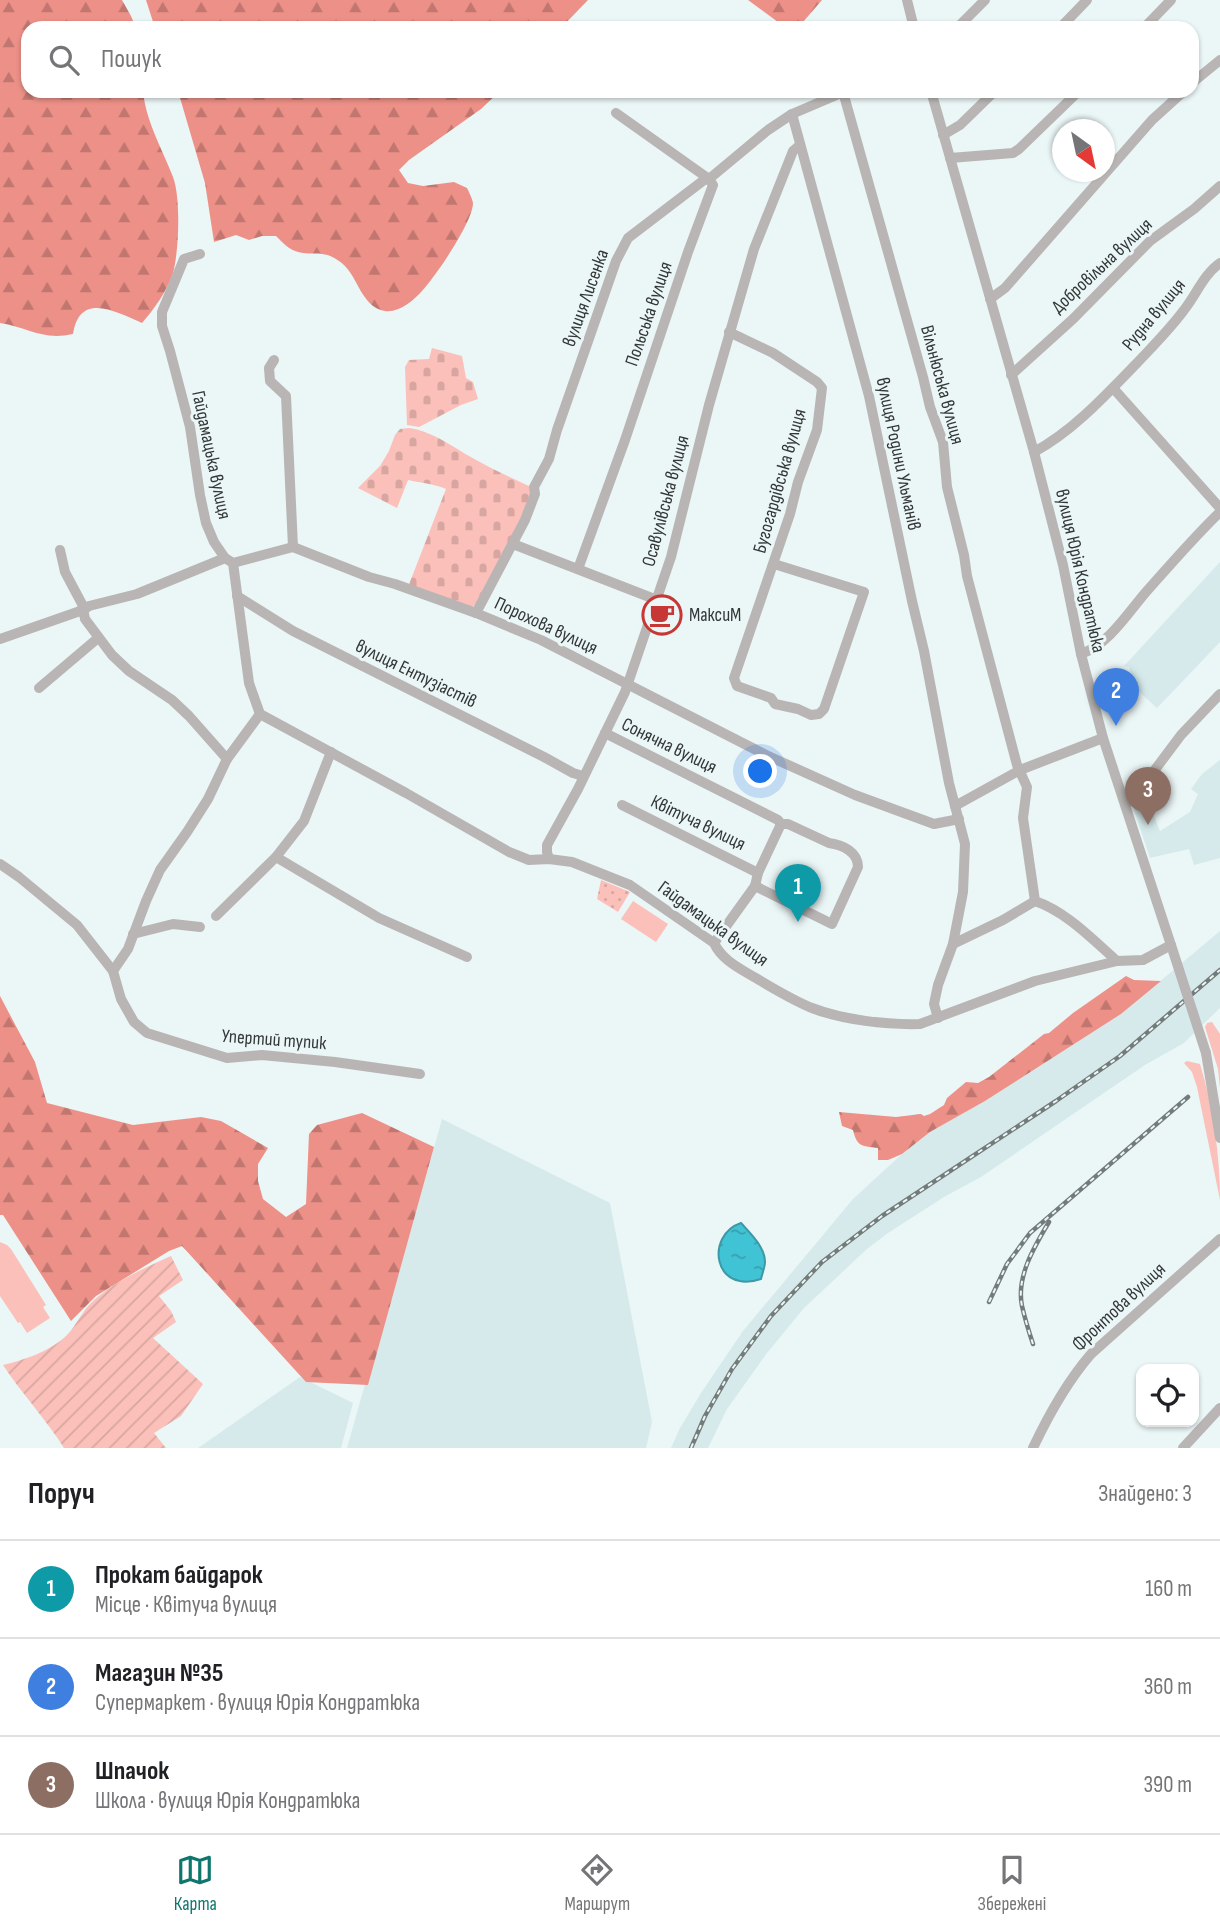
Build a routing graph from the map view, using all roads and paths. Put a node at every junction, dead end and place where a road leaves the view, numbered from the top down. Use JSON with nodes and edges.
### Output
{"nodes":[{"id":1,"x":907,"y":0,"type":"edge"},
{"id":2,"x":985,"y":0,"type":"edge"},
{"id":3,"x":1087,"y":0,"type":"edge"},
{"id":4,"x":1171,"y":0,"type":"edge"},
{"id":5,"x":912,"y":21,"type":"edge"},
{"id":6,"x":964,"y":21,"type":"edge"},
{"id":7,"x":1067,"y":21,"type":"edge"},
{"id":8,"x":1150,"y":21,"type":"edge"},
{"id":9,"x":1220,"y":60,"type":"edge"},
{"id":10,"x":1199,"y":77,"type":"edge"},
{"id":11,"x":831,"y":98,"type":"edge"},
{"id":12,"x":847,"y":98,"type":"edge"},
{"id":13,"x":933,"y":98,"type":"edge"},
{"id":14,"x":988,"y":98,"type":"edge"},
{"id":15,"x":1072,"y":98,"type":"edge"},
{"id":16,"x":1176,"y":98,"type":"edge"},
{"id":17,"x":616,"y":113,"type":"dead end"},
{"id":18,"x":792,"y":114,"type":"junction"},
{"id":19,"x":943,"y":135,"type":"junction"},
{"id":20,"x":800,"y":145,"type":"junction"},
{"id":21,"x":950,"y":158,"type":"junction"},
{"id":22,"x":709,"y":179,"type":"junction"},
{"id":23,"x":1220,"y":186,"type":"edge"},
{"id":24,"x":200,"y":254,"type":"dead end"},
{"id":25,"x":1220,"y":263,"type":"edge"},
{"id":26,"x":990,"y":299,"type":"junction"},
{"id":27,"x":729,"y":332,"type":"junction"},
{"id":28,"x":274,"y":360,"type":"dead end"},
{"id":29,"x":1011,"y":375,"type":"junction"},
{"id":30,"x":1113,"y":388,"type":"junction"},
{"id":31,"x":1034,"y":452,"type":"junction"},
{"id":32,"x":1220,"y":510,"type":"edge"},
{"id":33,"x":513,"y":544,"type":"junction"},
{"id":34,"x":293,"y":547,"type":"junction"},
{"id":35,"x":60,"y":550,"type":"dead end"},
{"id":36,"x":229,"y":560,"type":"junction"},
{"id":37,"x":774,"y":564,"type":"junction"},
{"id":38,"x":578,"y":569,"type":"junction"},
{"id":39,"x":237,"y":596,"type":"junction"},
{"id":40,"x":657,"y":600,"type":"junction"},
{"id":41,"x":83,"y":610,"type":"junction"},
{"id":42,"x":477,"y":613,"type":"junction"},
{"id":43,"x":98,"y":638,"type":"junction"},
{"id":44,"x":0,"y":639,"type":"edge"},
{"id":45,"x":1081,"y":654,"type":"junction"},
{"id":46,"x":627,"y":685,"type":"junction"},
{"id":47,"x":39,"y":688,"type":"dead end"},
{"id":48,"x":1220,"y":694,"type":"edge"},
{"id":49,"x":260,"y":714,"type":"junction"},
{"id":50,"x":605,"y":733,"type":"junction"},
{"id":51,"x":1103,"y":738,"type":"junction"},
{"id":52,"x":331,"y":752,"type":"junction"},
{"id":53,"x":227,"y":759,"type":"junction"},
{"id":54,"x":1020,"y":771,"type":"junction"},
{"id":55,"x":583,"y":776,"type":"junction"},
{"id":56,"x":622,"y":804,"type":"dead end"},
{"id":57,"x":1125,"y":804,"type":"junction"},
{"id":58,"x":955,"y":806,"type":"junction"},
{"id":59,"x":959,"y":819,"type":"junction"},
{"id":60,"x":781,"y":824,"type":"junction"},
{"id":61,"x":276,"y":857,"type":"junction"},
{"id":62,"x":550,"y":859,"type":"junction"},
{"id":63,"x":0,"y":864,"type":"edge"},
{"id":64,"x":758,"y":873,"type":"junction"},
{"id":65,"x":755,"y":886,"type":"junction"},
{"id":66,"x":1035,"y":901,"type":"junction"},
{"id":67,"x":216,"y":916,"type":"dead end"},
{"id":68,"x":200,"y":927,"type":"dead end"},
{"id":69,"x":133,"y":934,"type":"junction"},
{"id":70,"x":714,"y":943,"type":"junction"},
{"id":71,"x":953,"y":944,"type":"junction"},
{"id":72,"x":1171,"y":945,"type":"junction"},
{"id":73,"x":467,"y":957,"type":"dead end"},
{"id":74,"x":1117,"y":961,"type":"junction"},
{"id":75,"x":113,"y":971,"type":"junction"},
{"id":76,"x":938,"y":1018,"type":"junction"},
{"id":77,"x":420,"y":1074,"type":"dead end"},
{"id":78,"x":1220,"y":1138,"type":"edge"},
{"id":79,"x":1220,"y":1239,"type":"edge"},
{"id":80,"x":1220,"y":1409,"type":"edge"},
{"id":81,"x":1033,"y":1448,"type":"edge"},
{"id":82,"x":1183,"y":1448,"type":"edge"}],
"edges":[{"from":1,"to":5,"type":"street"},
{"from":2,"to":6,"type":"street"},
{"from":3,"to":7,"type":"street"},
{"from":4,"to":8,"type":"street"},
{"from":9,"to":10,"type":"street"},
{"from":11,"to":18,"type":"street","name":"вулиця Лисенка"},
{"from":12,"to":54,"type":"street","name":"Вільнюська вулиця"},
{"from":13,"to":19,"type":"street","name":"вулиця Юрія Кондратюка"},
{"from":14,"to":19,"type":"street"},
{"from":15,"to":21,"type":"street"},
{"from":16,"to":26,"type":"street"},
{"from":17,"to":22,"type":"street"},
{"from":18,"to":20,"type":"street","name":"вулиця Родини Ульманів"},
{"from":18,"to":22,"type":"street","name":"вулиця Лисенка"},
{"from":19,"to":21,"type":"street","name":"вулиця Юрія Кондратюка"},
{"from":20,"to":27,"type":"street","name":"Осавулівська вулиця"},
{"from":20,"to":58,"type":"street","name":"вулиця Родини Ульманів"},
{"from":21,"to":26,"type":"street","name":"вулиця Юрія Кондратюка"},
{"from":22,"to":33,"type":"street","name":"вулиця Лисенка"},
{"from":22,"to":38,"type":"street","name":"Польська вулиця"},
{"from":23,"to":29,"type":"street","name":"Добровільна вулиця"},
{"from":24,"to":36,"type":"street","name":"Гайдамацька вулиця"},
{"from":25,"to":30,"type":"street","name":"Рудна вулиця"},
{"from":26,"to":29,"type":"street","name":"вулиця Юрія Кондратюка"},
{"from":27,"to":37,"type":"street","name":"Бугогардівська вулиця"},
{"from":27,"to":40,"type":"street","name":"Осавулівська вулиця"},
{"from":28,"to":34,"type":"street"},
{"from":29,"to":31,"type":"street","name":"вулиця Юрія Кондратюка"},
{"from":30,"to":31,"type":"street","name":"Рудна вулиця"},
{"from":30,"to":32,"type":"street"},
{"from":31,"to":45,"type":"street","name":"вулиця Юрія Кондратюка"},
{"from":32,"to":45,"type":"street"},
{"from":33,"to":38,"type":"street"},
{"from":33,"to":42,"type":"street","name":"вулиця Лисенка"},
{"from":34,"to":36,"type":"street"},
{"from":34,"to":42,"type":"street","name":"Порохова вулиця"},
{"from":35,"to":41,"type":"street"},
{"from":36,"to":39,"type":"street","name":"Гайдамацька вулиця"},
{"from":36,"to":41,"type":"street"},
{"from":37,"to":37,"type":"street","name":"Бугогардівська вулиця"},
{"from":38,"to":40,"type":"street"},
{"from":39,"to":49,"type":"street","name":"Гайдамацька вулиця"},
{"from":39,"to":55,"type":"street","name":"вулиця Ентузіастів"},
{"from":40,"to":46,"type":"street","name":"Осавулівська вулиця"},
{"from":41,"to":43,"type":"street"},
{"from":41,"to":44,"type":"street"},
{"from":42,"to":46,"type":"street","name":"Порохова вулиця"},
{"from":43,"to":47,"type":"street"},
{"from":43,"to":53,"type":"street"},
{"from":45,"to":51,"type":"street","name":"вулиця Юрія Кондратюка"},
{"from":46,"to":50,"type":"street","name":"Осавулівська вулиця"},
{"from":46,"to":59,"type":"street","name":"Порохова вулиця"},
{"from":48,"to":57,"type":"street"},
{"from":49,"to":52,"type":"street","name":"Гайдамацька вулиця"},
{"from":49,"to":53,"type":"street"},
{"from":50,"to":55,"type":"street","name":"Осавулівська вулиця"},
{"from":50,"to":60,"type":"street","name":"Сонячна вулиця"},
{"from":51,"to":54,"type":"street"},
{"from":51,"to":57,"type":"street","name":"вулиця Юрія Кондратюка"},
{"from":52,"to":61,"type":"street"},
{"from":52,"to":62,"type":"street","name":"Гайдамацька вулиця"},
{"from":53,"to":69,"type":"street"},
{"from":54,"to":58,"type":"street"},
{"from":54,"to":66,"type":"street","name":"Вільнюська вулиця"},
{"from":55,"to":62,"type":"street","name":"Осавулівська вулиця"},
{"from":56,"to":64,"type":"street","name":"Квітуча вулиця"},
{"from":57,"to":72,"type":"street","name":"вулиця Юрія Кондратюка"},
{"from":58,"to":59,"type":"street","name":"вулиця Родини Ульманів"},
{"from":59,"to":71,"type":"street","name":"вулиця Родини Ульманів"},
{"from":60,"to":64,"type":"street"},
{"from":60,"to":65,"type":"street","name":"Сонячна вулиця"},
{"from":61,"to":67,"type":"street"},
{"from":61,"to":73,"type":"street"},
{"from":62,"to":70,"type":"street","name":"Гайдамацька вулиця"},
{"from":63,"to":75,"type":"street","name":"Упертий тупик"},
{"from":64,"to":65,"type":"street"},
{"from":65,"to":70,"type":"street"},
{"from":66,"to":71,"type":"street"},
{"from":66,"to":74,"type":"street"},
{"from":68,"to":69,"type":"street"},
{"from":69,"to":75,"type":"street"},
{"from":70,"to":76,"type":"street","name":"Гайдамацька вулиця"},
{"from":71,"to":76,"type":"street","name":"вулиця Родини Ульманів"},
{"from":72,"to":74,"type":"street","name":"Гайдамацька вулиця"},
{"from":72,"to":78,"type":"street","name":"вулиця Юрія Кондратюка","bridge":true},
{"from":74,"to":76,"type":"street","name":"Гайдамацька вулиця"},
{"from":75,"to":77,"type":"street","name":"Упертий тупик"},
{"from":79,"to":81,"type":"street","name":"Фронтова вулиця"},
{"from":80,"to":82,"type":"street"}]}
